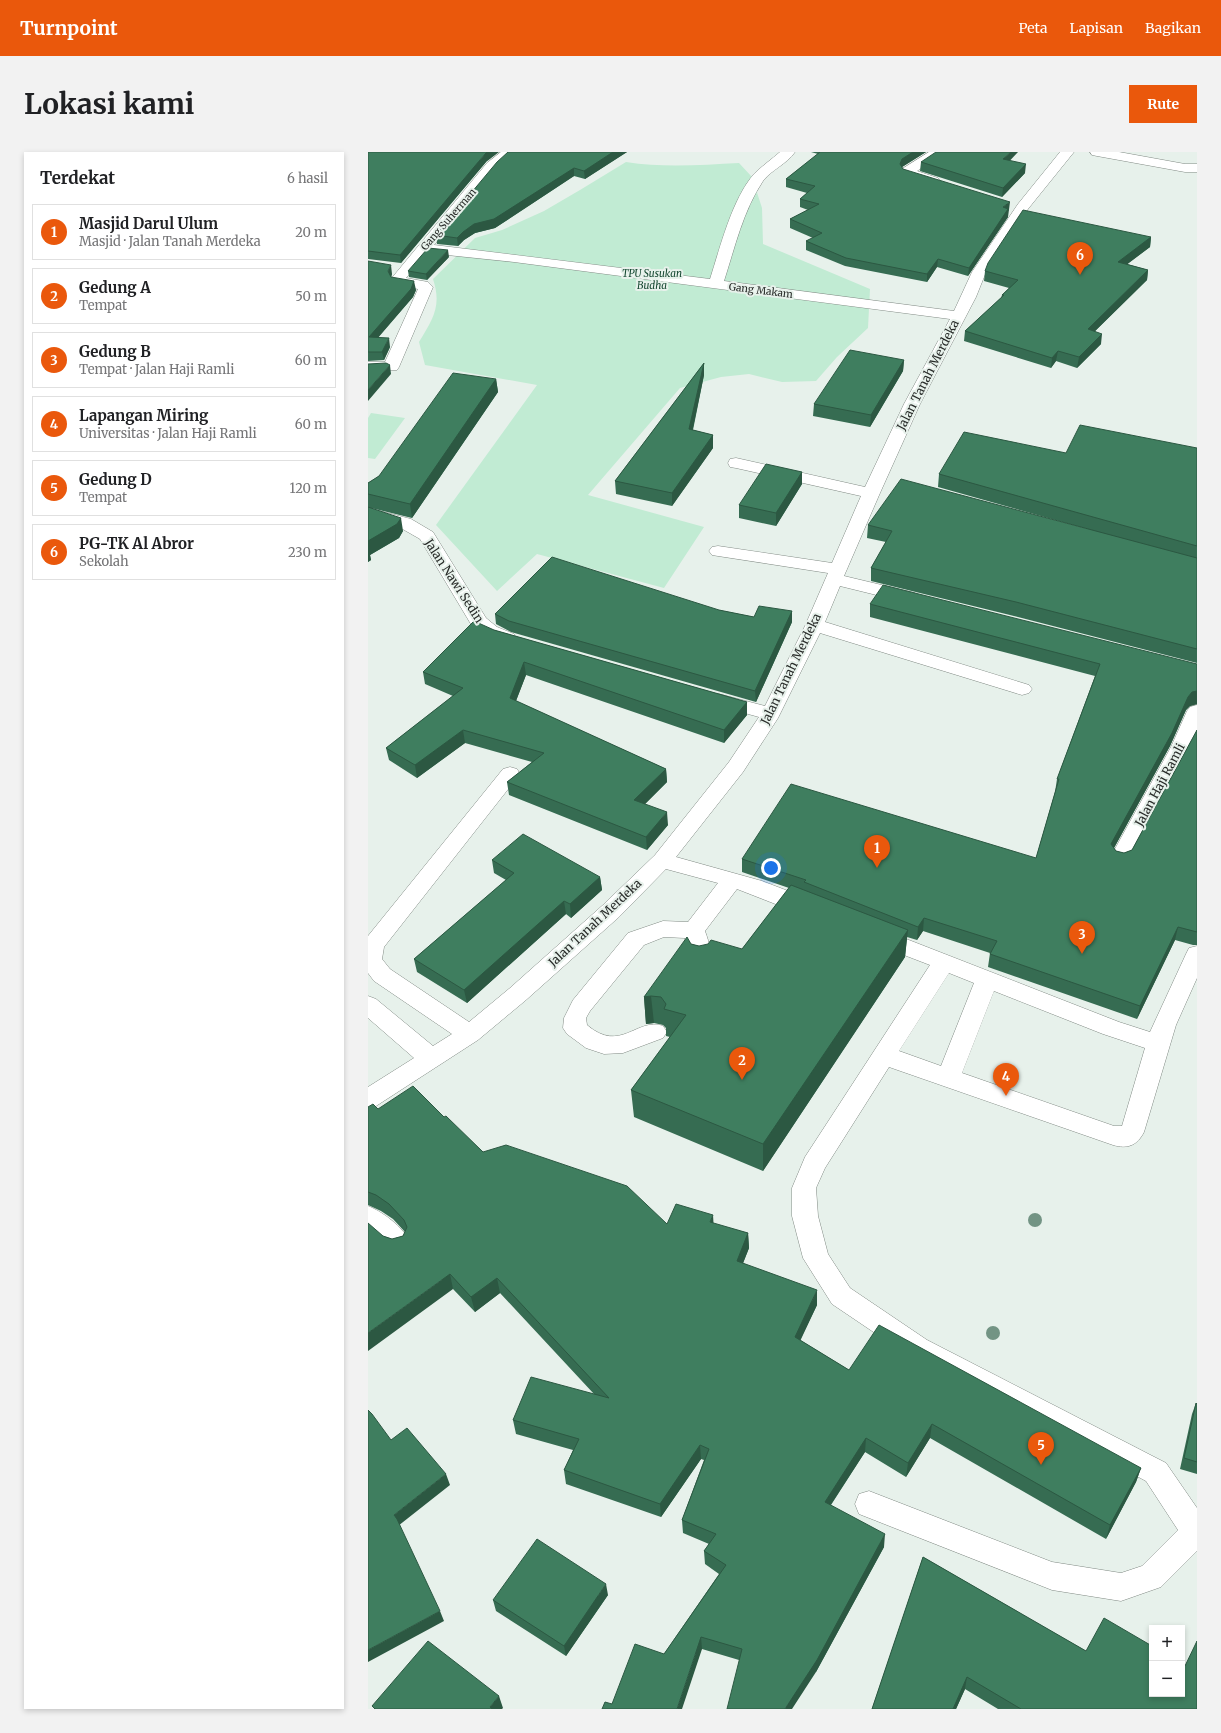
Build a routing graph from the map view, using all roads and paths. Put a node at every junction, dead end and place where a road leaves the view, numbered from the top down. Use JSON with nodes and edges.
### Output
{"nodes":[{"id":1,"x":509,"y":152,"type":"edge"},
{"id":2,"x":788,"y":152,"type":"edge"},
{"id":3,"x":938,"y":152,"type":"edge"},
{"id":4,"x":1067,"y":152,"type":"edge"},
{"id":5,"x":1097,"y":152,"type":"edge"},
{"id":6,"x":1197,"y":168,"type":"edge"},
{"id":7,"x":945,"y":185,"type":"edge"},
{"id":8,"x":424,"y":248,"type":"junction"},
{"id":9,"x":716,"y":284,"type":"junction"},
{"id":10,"x":958,"y":316,"type":"junction"},
{"id":11,"x":368,"y":367,"type":"edge"},
{"id":12,"x":736,"y":463,"type":"dead end"},
{"id":13,"x":882,"y":484,"type":"junction"},
{"id":14,"x":368,"y":514,"type":"edge"},
{"id":15,"x":718,"y":551,"type":"dead end"},
{"id":16,"x":835,"y":574,"type":"junction"},
{"id":17,"x":924,"y":600,"type":"edge"},
{"id":18,"x":814,"y":626,"type":"junction"},
{"id":19,"x":526,"y":644,"type":"edge"},
{"id":20,"x":1022,"y":689,"type":"dead end"},
{"id":21,"x":701,"y":694,"type":"edge"},
{"id":22,"x":1197,"y":711,"type":"edge"},
{"id":23,"x":771,"y":714,"type":"junction"},
{"id":24,"x":510,"y":774,"type":"dead end"},
{"id":25,"x":1121,"y":858,"type":"edge"},
{"id":26,"x":662,"y":860,"type":"junction"},
{"id":27,"x":732,"y":880,"type":"junction"},
{"id":28,"x":827,"y":915,"type":"edge"},
{"id":29,"x":856,"y":927,"type":"edge"},
{"id":30,"x":694,"y":930,"type":"junction"},
{"id":31,"x":1197,"y":954,"type":"edge"},
{"id":32,"x":944,"y":962,"type":"junction"},
{"id":33,"x":701,"y":964,"type":"edge"},
{"id":34,"x":987,"y":979,"type":"junction"},
{"id":35,"x":368,"y":1005,"type":"edge"},
{"id":36,"x":655,"y":1032,"type":"edge"},
{"id":37,"x":470,"y":1034,"type":"junction"},
{"id":38,"x":1158,"y":1043,"type":"junction"},
{"id":39,"x":883,"y":1055,"type":"junction"},
{"id":40,"x":432,"y":1059,"type":"junction"},
{"id":41,"x":948,"y":1078,"type":"junction"},
{"id":42,"x":368,"y":1099,"type":"edge"},
{"id":43,"x":368,"y":1217,"type":"edge"},
{"id":44,"x":398,"y":1242,"type":"edge"},
{"id":45,"x":869,"y":1504,"type":"dead end"},
{"id":46,"x":1196,"y":1533,"type":"edge"}],
"edges":[{"from":1,"to":8,"type":"street","name":"Gang Suherman"},
{"from":2,"to":9,"type":"street","name":"Gang Makam"},
{"from":3,"to":7,"type":"street"},
{"from":4,"to":10,"type":"street","name":"Jalan Tanah Merdeka"},
{"from":5,"to":6,"type":"street"},
{"from":8,"to":9,"type":"street"},
{"from":8,"to":11,"type":"street","name":"Gang Suherman"},
{"from":9,"to":10,"type":"street","name":"Gang Makam"},
{"from":10,"to":13,"type":"street","name":"Jalan Tanah Merdeka"},
{"from":12,"to":13,"type":"street"},
{"from":13,"to":16,"type":"street","name":"Jalan Tanah Merdeka"},
{"from":14,"to":19,"type":"street","name":"Jalan Nawi Sedin"},
{"from":15,"to":16,"type":"street"},
{"from":16,"to":17,"type":"street"},
{"from":16,"to":18,"type":"street","name":"Jalan Tanah Merdeka"},
{"from":18,"to":20,"type":"street"},
{"from":18,"to":23,"type":"street","name":"Jalan Tanah Merdeka"},
{"from":21,"to":23,"type":"street"},
{"from":22,"to":25,"type":"street","name":"Jalan Haji Ramli"},
{"from":23,"to":26,"type":"street","name":"Jalan Tanah Merdeka"},
{"from":24,"to":37,"type":"street"},
{"from":26,"to":27,"type":"street"},
{"from":26,"to":37,"type":"street","name":"Jalan Tanah Merdeka"},
{"from":27,"to":28,"type":"street"},
{"from":27,"to":30,"type":"street"},
{"from":29,"to":32,"type":"street"},
{"from":30,"to":33,"type":"street"},
{"from":30,"to":36,"type":"street"},
{"from":31,"to":38,"type":"street"},
{"from":32,"to":34,"type":"street"},
{"from":32,"to":39,"type":"street"},
{"from":34,"to":38,"type":"street"},
{"from":34,"to":41,"type":"street"},
{"from":35,"to":40,"type":"street"},
{"from":37,"to":40,"type":"street","name":"Jalan Tanah Merdeka"},
{"from":38,"to":41,"type":"street"},
{"from":39,"to":41,"type":"street"},
{"from":39,"to":46,"type":"street"},
{"from":40,"to":42,"type":"street","name":"Jalan Tanah Merdeka"},
{"from":43,"to":44,"type":"street"},
{"from":45,"to":46,"type":"street"}]}
